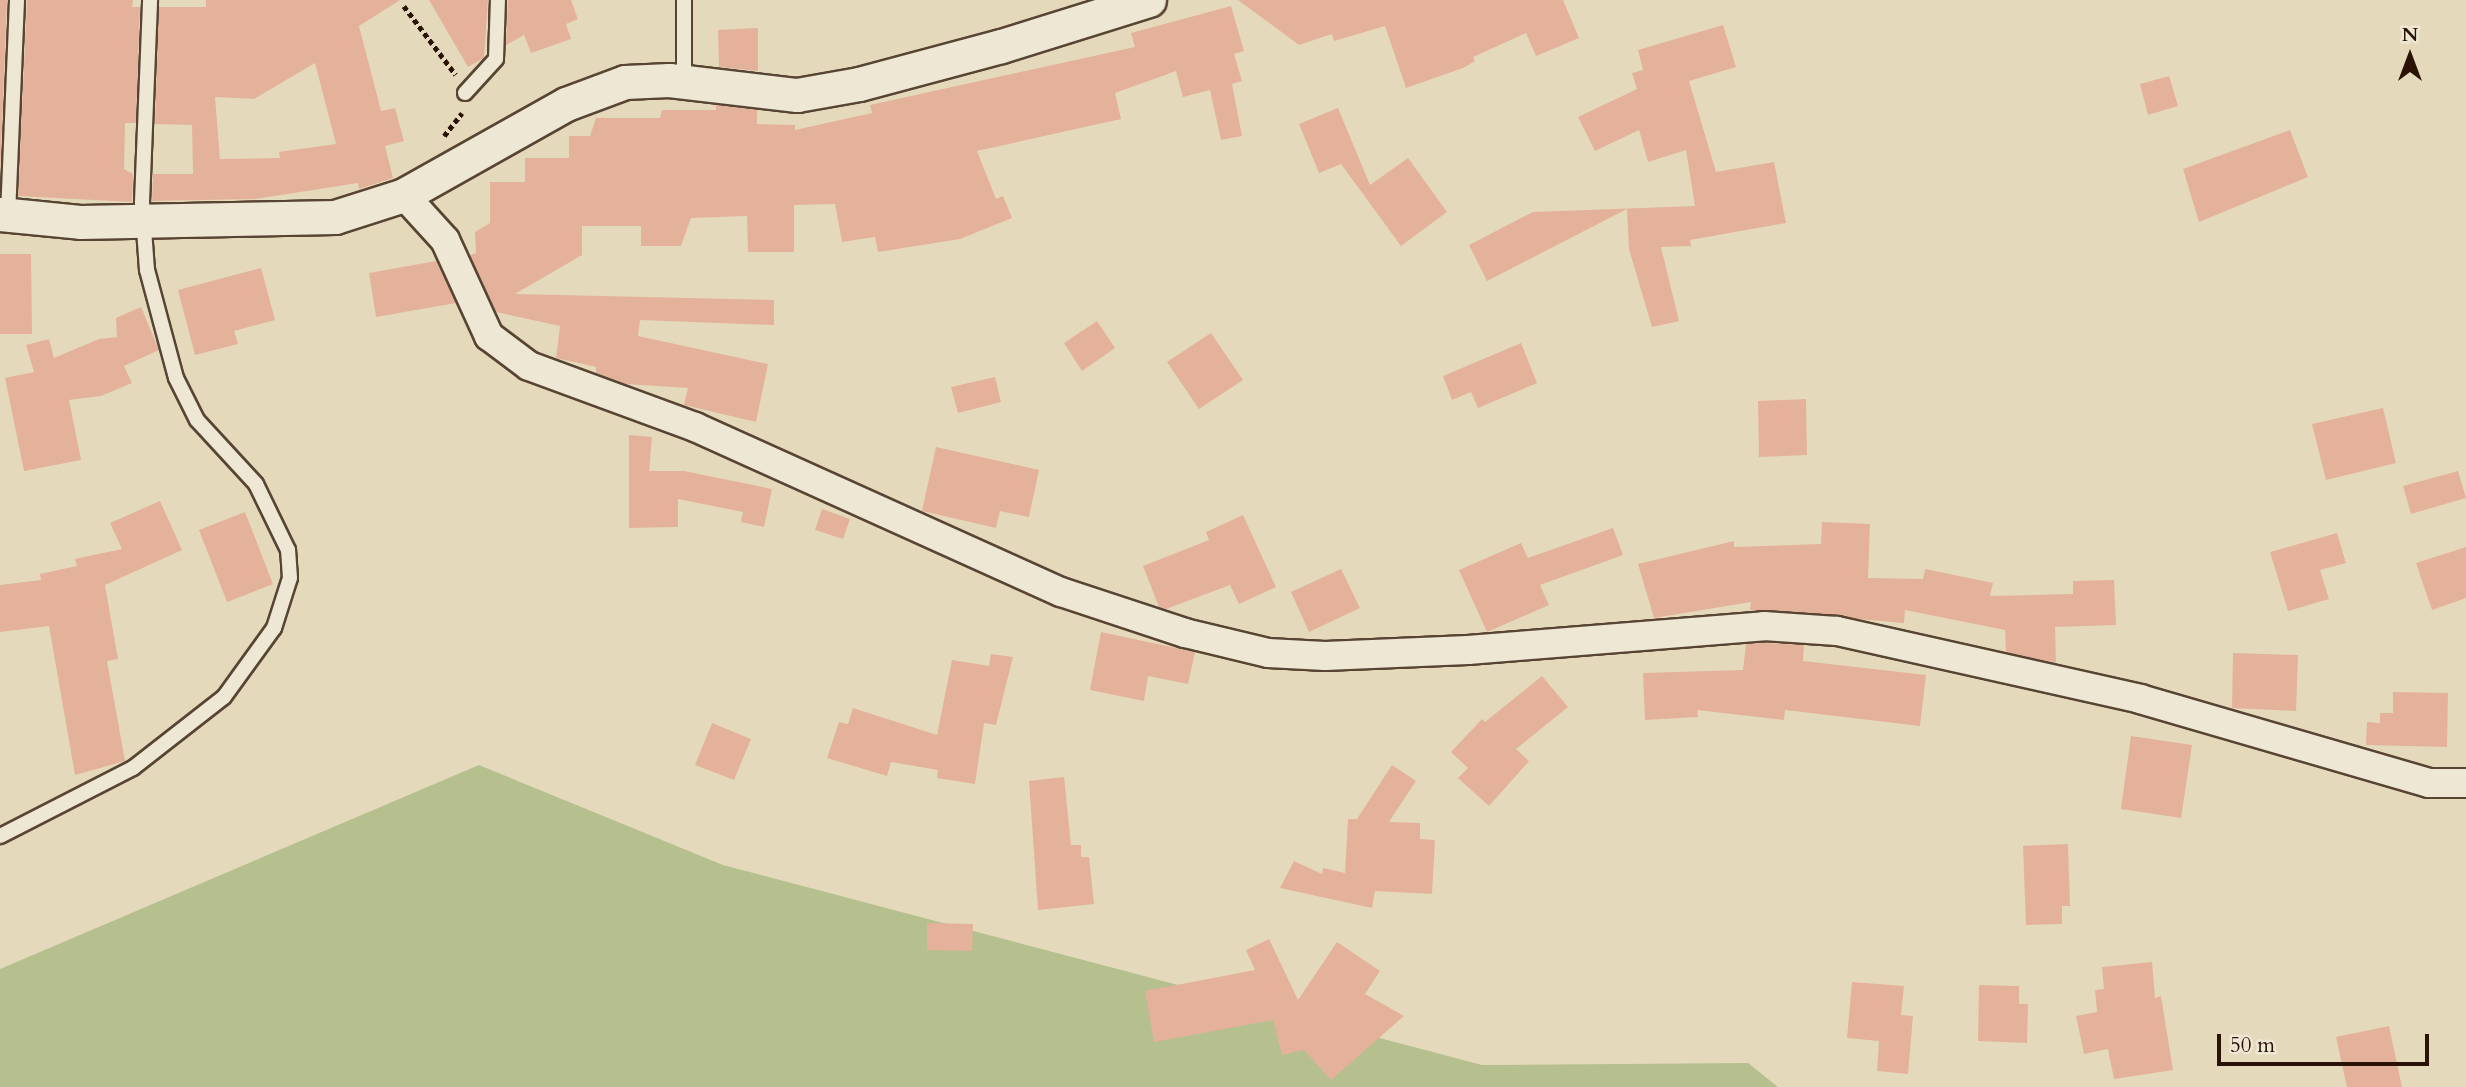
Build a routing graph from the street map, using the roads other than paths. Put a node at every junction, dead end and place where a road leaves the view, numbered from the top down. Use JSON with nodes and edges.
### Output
{"nodes":[{"id":1,"x":17,"y":0,"type":"edge"},
{"id":2,"x":150,"y":0,"type":"edge"},
{"id":3,"x":498,"y":0,"type":"edge"},
{"id":4,"x":684,"y":0,"type":"edge"},
{"id":5,"x":1149,"y":0,"type":"edge"},
{"id":6,"x":684,"y":83,"type":"junction"},
{"id":7,"x":465,"y":93,"type":"road end"},
{"id":8,"x":404,"y":195,"type":"junction"},
{"id":9,"x":4,"y":214,"type":"edge"},
{"id":10,"x":146,"y":222,"type":"junction"},
{"id":11,"x":2466,"y":783,"type":"edge"},
{"id":12,"x":0,"y":836,"type":"edge"}],
"edges":[{"from":1,"to":9,"type":"lane"},
{"from":2,"to":10,"type":"lane"},
{"from":3,"to":7,"type":"lane"},
{"from":4,"to":6,"type":"lane"},
{"from":5,"to":6,"type":"street"},
{"from":6,"to":8,"type":"street"},
{"from":8,"to":10,"type":"street"},
{"from":8,"to":11,"type":"street"},
{"from":9,"to":10,"type":"street"},
{"from":10,"to":12,"type":"lane"}]}
